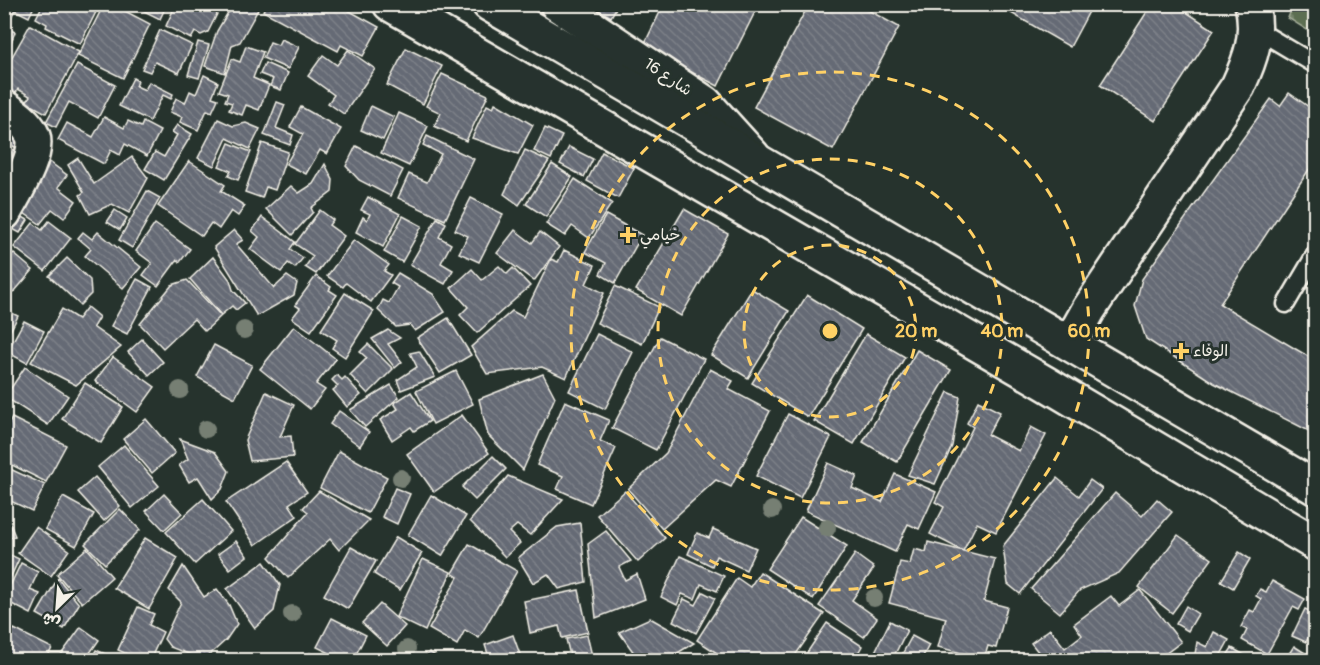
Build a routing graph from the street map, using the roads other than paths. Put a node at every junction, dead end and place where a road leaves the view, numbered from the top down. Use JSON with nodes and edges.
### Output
{"nodes":[{"id":1,"x":390,"y":4,"type":"edge"},
{"id":2,"x":489,"y":4,"type":"edge"},
{"id":3,"x":557,"y":4,"type":"edge"},
{"id":4,"x":1255,"y":17,"type":"edge"},
{"id":5,"x":1316,"y":65,"type":"edge"},
{"id":6,"x":4,"y":107,"type":"edge"},
{"id":7,"x":765,"y":168,"type":"junction"},
{"id":8,"x":4,"y":213,"type":"edge"},
{"id":9,"x":1316,"y":253,"type":"edge"},
{"id":10,"x":1286,"y":304,"type":"dead end"},
{"id":11,"x":1070,"y":343,"type":"junction"},
{"id":12,"x":1316,"y":488,"type":"edge"},
{"id":13,"x":1316,"y":544,"type":"edge"}],
"edges":[{"from":1,"to":13,"type":"main road"},
{"from":2,"to":7,"type":"main road"},
{"from":3,"to":7,"type":"main road","name":"شارع 16"},
{"from":4,"to":5,"type":"lane"},
{"from":4,"to":11,"type":"main road"},
{"from":6,"to":8,"type":"main road"},
{"from":7,"to":11,"type":"main road"},
{"from":9,"to":10,"type":"lane"},
{"from":11,"to":12,"type":"main road"}]}
